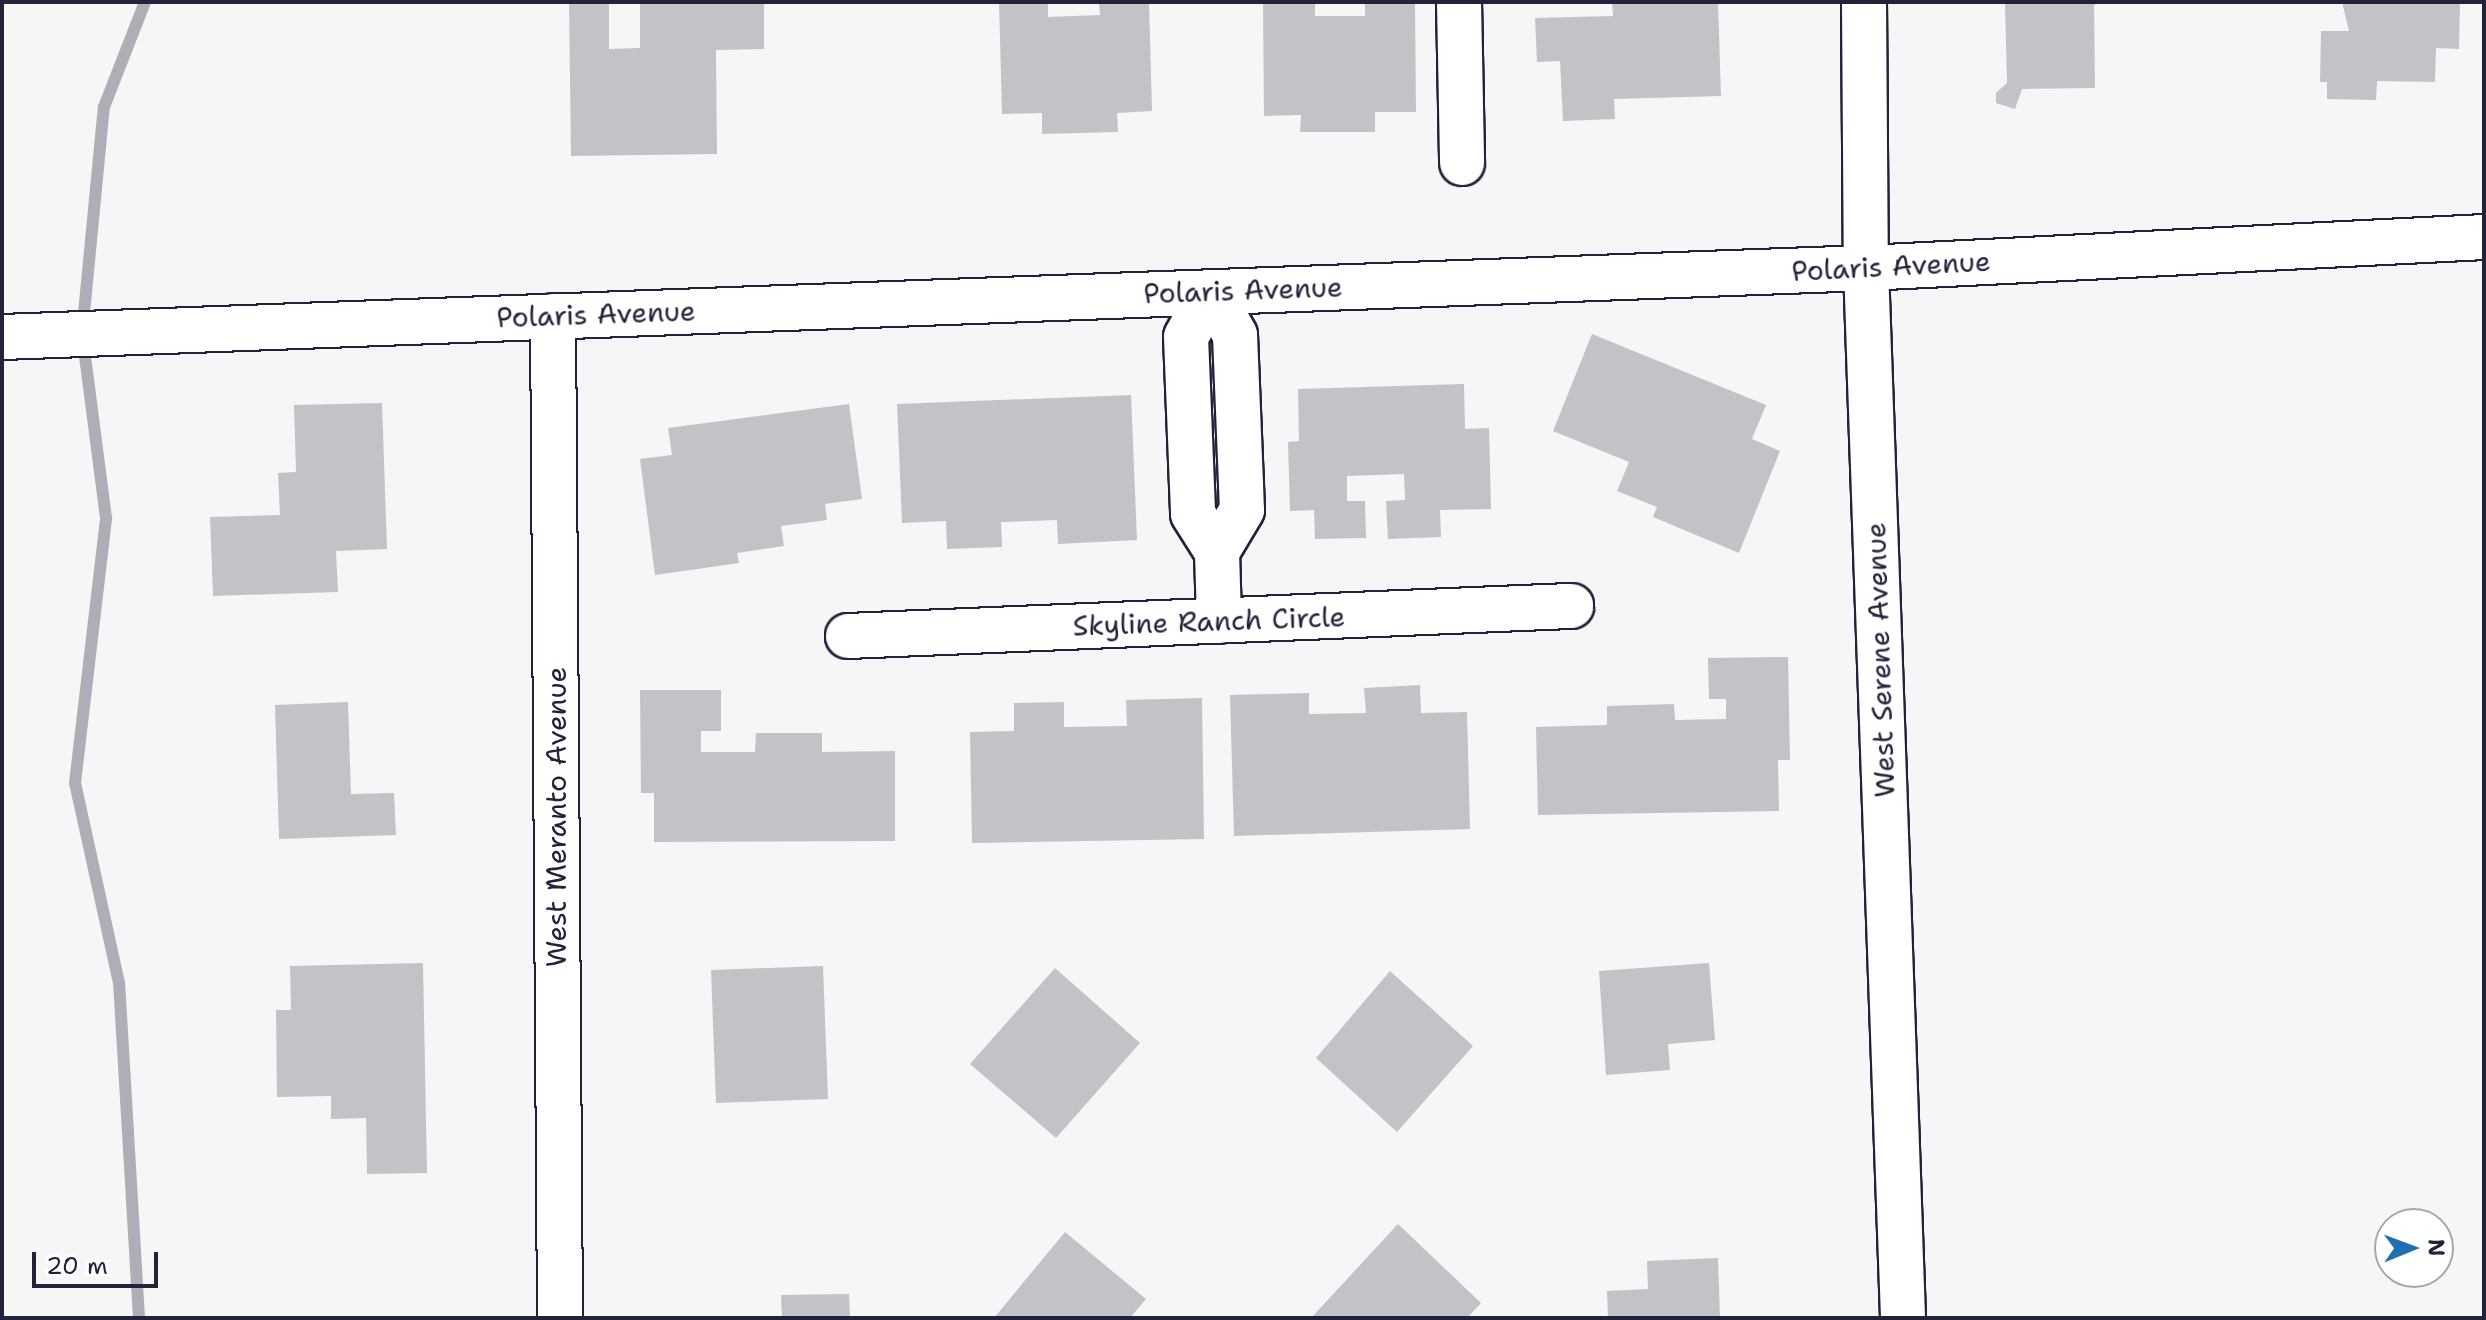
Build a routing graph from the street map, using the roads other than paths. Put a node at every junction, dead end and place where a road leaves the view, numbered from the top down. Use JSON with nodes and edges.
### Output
{"nodes":[{"id":1,"x":1459,"y":2,"type":"edge"},
{"id":2,"x":1864,"y":2,"type":"edge"},
{"id":3,"x":1462,"y":163,"type":"dead end"},
{"id":4,"x":2484,"y":237,"type":"edge"},
{"id":5,"x":1866,"y":268,"type":"junction"},
{"id":6,"x":1211,"y":292,"type":"junction"},
{"id":7,"x":553,"y":316,"type":"junction"},
{"id":8,"x":2,"y":337,"type":"edge"},
{"id":9,"x":1240,"y":448,"type":"junction"},
{"id":10,"x":1190,"y":449,"type":"junction"},
{"id":11,"x":1217,"y":552,"type":"junction"},
{"id":12,"x":1571,"y":606,"type":"dead end"},
{"id":13,"x":1219,"y":621,"type":"junction"},
{"id":14,"x":848,"y":636,"type":"dead end"},
{"id":15,"x":560,"y":1318,"type":"edge"},
{"id":16,"x":1903,"y":1318,"type":"edge"}],
"edges":[{"from":1,"to":3,"type":"street"},
{"from":2,"to":5,"type":"street","name":"West Serene Avenue"},
{"from":4,"to":5,"type":"street","name":"Polaris Avenue"},
{"from":5,"to":6,"type":"street","name":"Polaris Avenue"},
{"from":5,"to":16,"type":"street","name":"West Serene Avenue"},
{"from":6,"to":7,"type":"street","name":"Polaris Avenue"},
{"from":6,"to":9,"type":"street"},
{"from":6,"to":10,"type":"street"},
{"from":7,"to":8,"type":"street","name":"Polaris Avenue"},
{"from":7,"to":15,"type":"street","name":"West Meranto Avenue"},
{"from":9,"to":10,"type":"street"},
{"from":9,"to":11,"type":"street"},
{"from":10,"to":11,"type":"street"},
{"from":11,"to":13,"type":"street"},
{"from":12,"to":13,"type":"street","name":"Skyline Ranch Circle"},
{"from":13,"to":14,"type":"street","name":"Skyline Ranch Circle"}]}
